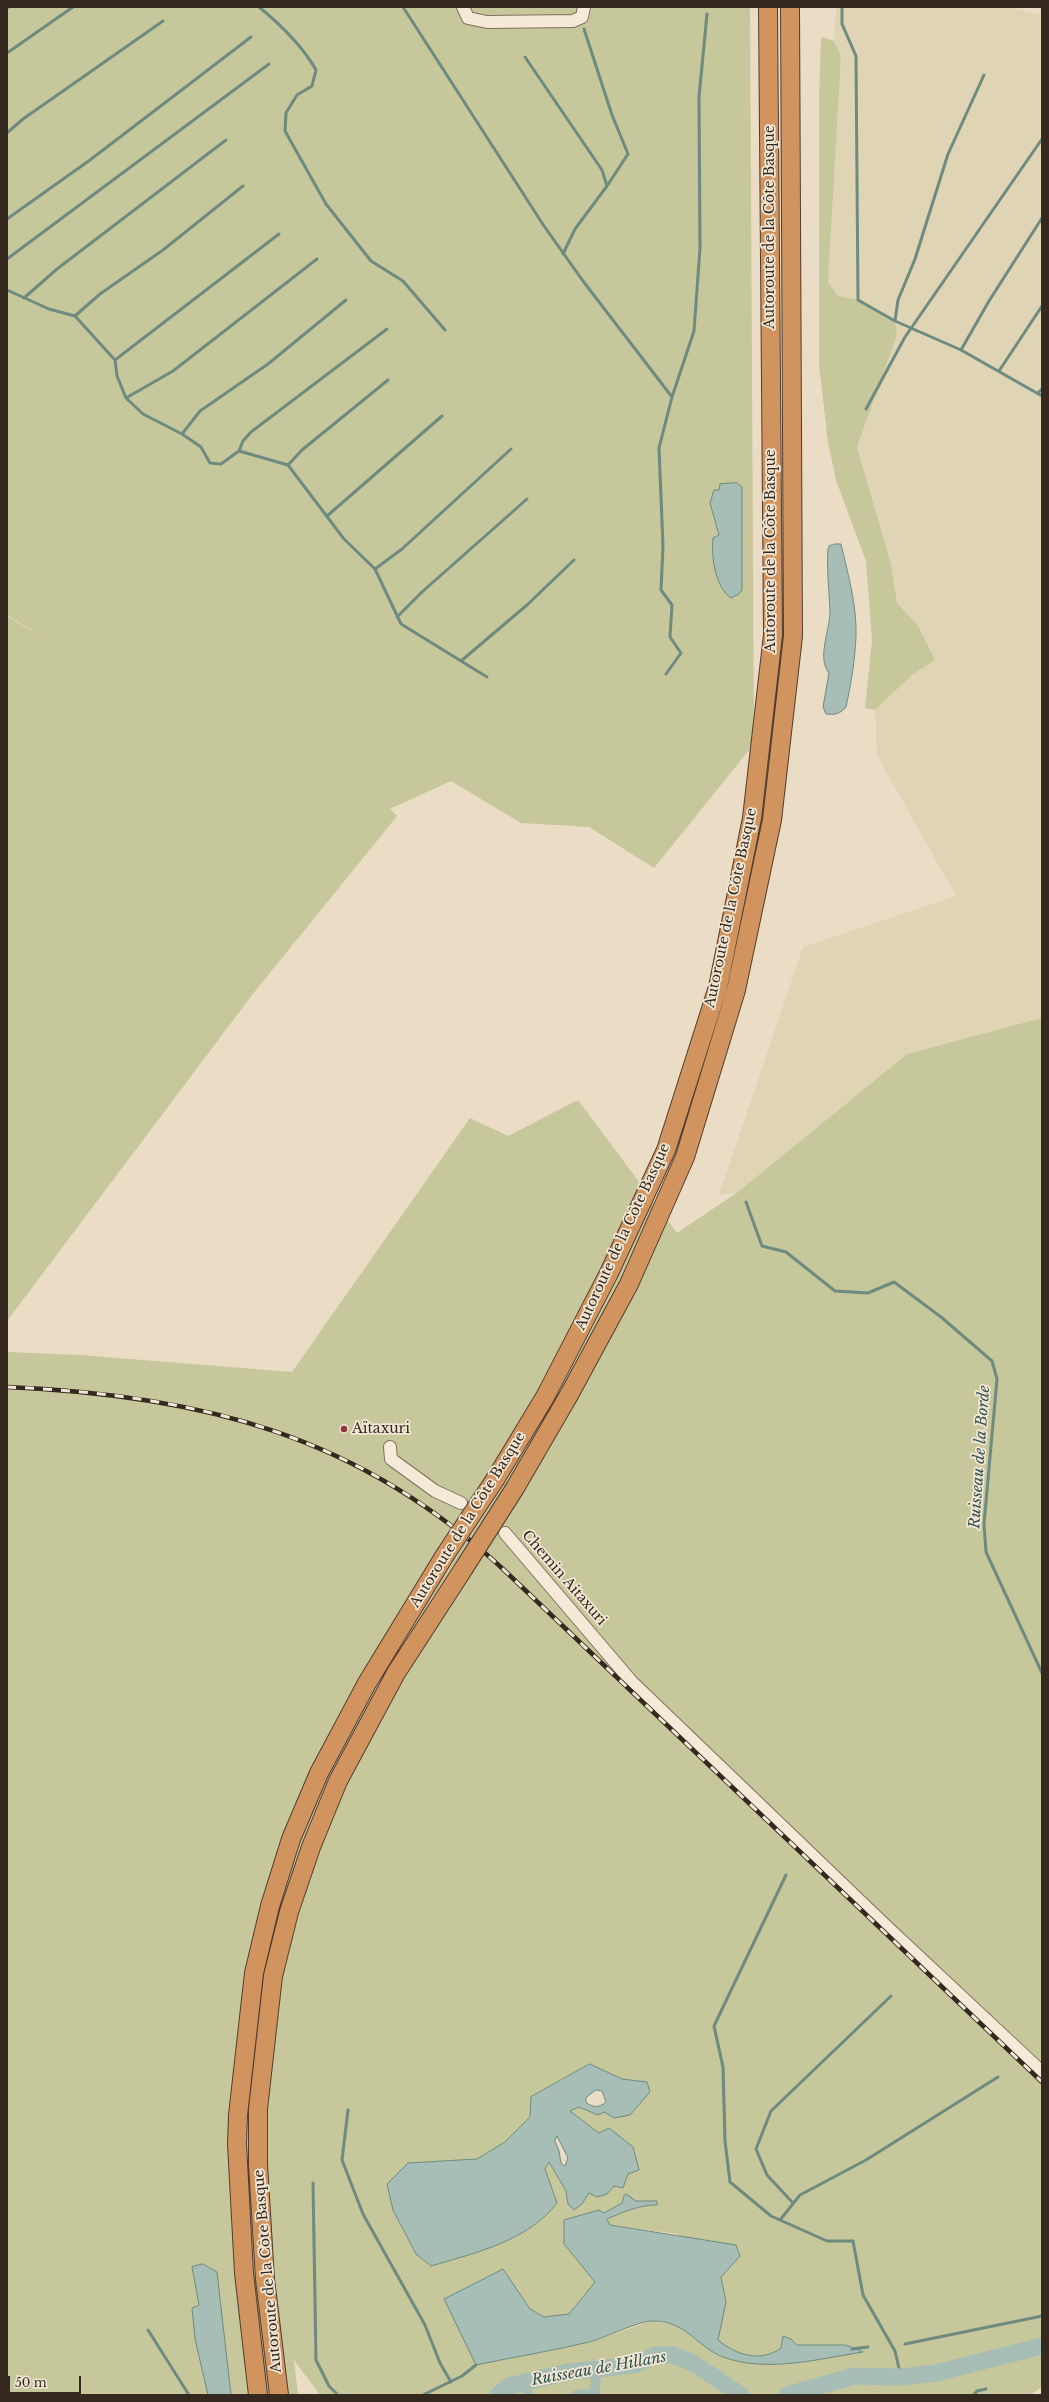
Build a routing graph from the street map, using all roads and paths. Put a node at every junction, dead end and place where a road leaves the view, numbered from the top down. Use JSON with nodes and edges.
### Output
{"nodes":[{"id":1,"x":463,"y":7,"type":"edge"},
{"id":2,"x":584,"y":7,"type":"edge"},
{"id":3,"x":768,"y":7,"type":"edge"},
{"id":4,"x":790,"y":7,"type":"edge"},
{"id":5,"x":390,"y":1447,"type":"dead end"},
{"id":6,"x":461,"y":1503,"type":"tunnel mouth"},
{"id":7,"x":505,"y":1533,"type":"tunnel mouth"},
{"id":8,"x":1042,"y":2072,"type":"edge"},
{"id":9,"x":258,"y":2395,"type":"edge"},
{"id":10,"x":279,"y":2395,"type":"edge"}],
"edges":[{"from":1,"to":2,"type":"street"},
{"from":3,"to":9,"type":"highway","name":"Autoroute de la Côte Basque","bridge":true},
{"from":4,"to":10,"type":"highway","name":"Autoroute de la Côte Basque","bridge":true},
{"from":5,"to":6,"type":"street"},
{"from":7,"to":8,"type":"street","name":"Chemin Aitaxuri"}]}
